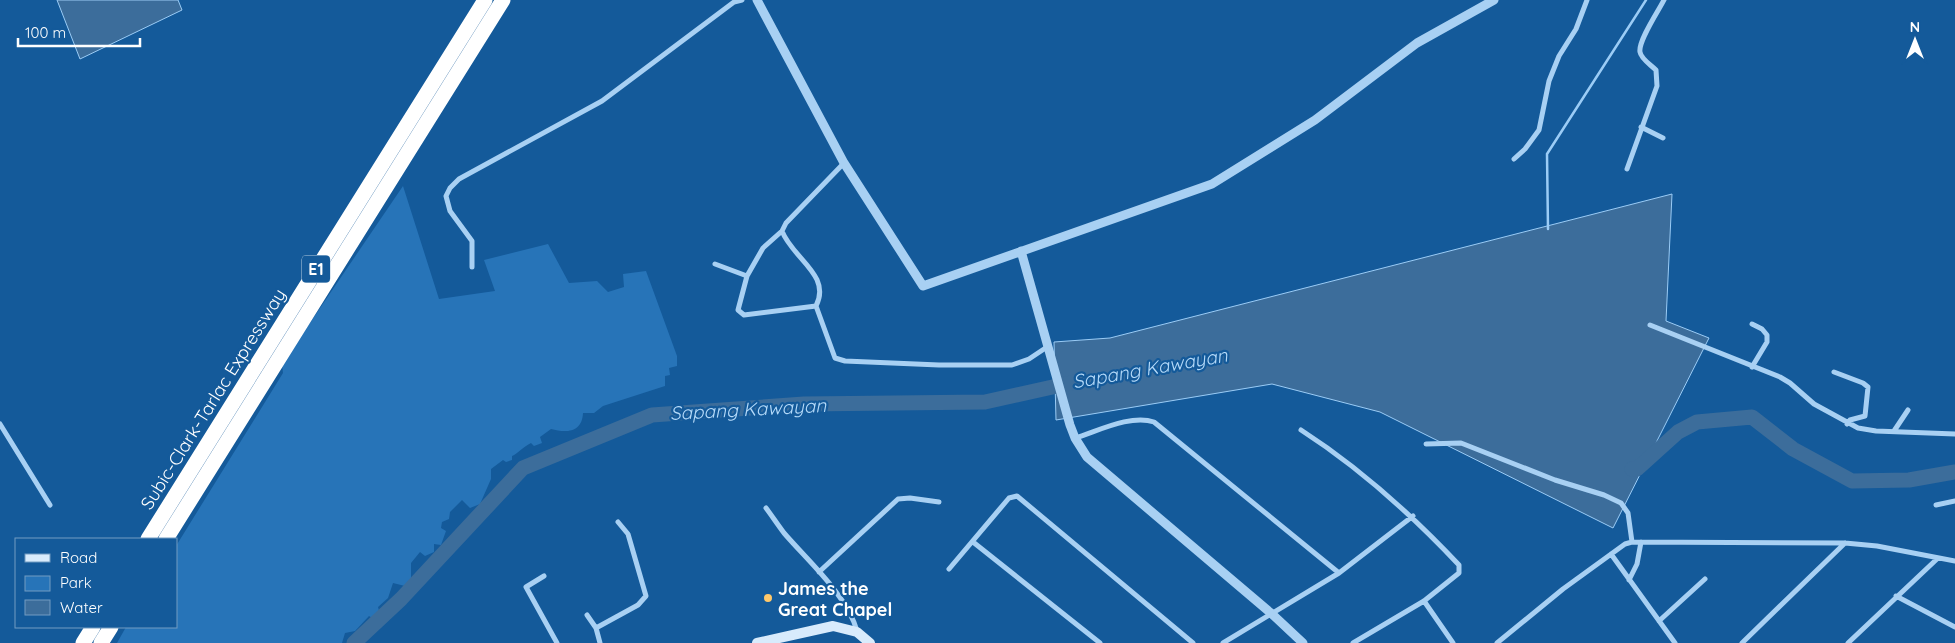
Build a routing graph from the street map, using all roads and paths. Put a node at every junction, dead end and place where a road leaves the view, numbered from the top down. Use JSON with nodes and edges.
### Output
{"nodes":[{"id":1,"x":485,"y":0,"type":"edge"},
{"id":2,"x":503,"y":0,"type":"edge"},
{"id":3,"x":742,"y":0,"type":"edge"},
{"id":4,"x":757,"y":0,"type":"edge"},
{"id":5,"x":1494,"y":0,"type":"edge"},
{"id":6,"x":1587,"y":0,"type":"edge"},
{"id":7,"x":1664,"y":0,"type":"edge"},
{"id":8,"x":1641,"y":126,"type":"junction"},
{"id":9,"x":1663,"y":138,"type":"dead end"},
{"id":10,"x":1514,"y":159,"type":"dead end"},
{"id":11,"x":844,"y":163,"type":"junction"},
{"id":12,"x":1627,"y":169,"type":"dead end"},
{"id":13,"x":782,"y":231,"type":"junction"},
{"id":14,"x":1022,"y":251,"type":"junction"},
{"id":15,"x":715,"y":264,"type":"dead end"},
{"id":16,"x":472,"y":267,"type":"dead end"},
{"id":17,"x":747,"y":276,"type":"junction"},
{"id":18,"x":816,"y":306,"type":"junction"},
{"id":19,"x":1752,"y":324,"type":"dead end"},
{"id":20,"x":1650,"y":325,"type":"dead end"},
{"id":21,"x":1047,"y":347,"type":"junction"},
{"id":22,"x":1752,"y":367,"type":"junction"},
{"id":23,"x":1834,"y":372,"type":"dead end"},
{"id":24,"x":1908,"y":410,"type":"dead end"},
{"id":25,"x":0,"y":424,"type":"edge"},
{"id":26,"x":1847,"y":424,"type":"junction"},
{"id":27,"x":1301,"y":430,"type":"dead end"},
{"id":28,"x":1894,"y":431,"type":"junction"},
{"id":29,"x":1955,"y":434,"type":"edge"},
{"id":30,"x":1075,"y":438,"type":"junction"},
{"id":31,"x":1426,"y":444,"type":"dead end"},
{"id":32,"x":1955,"y":501,"type":"edge"},
{"id":33,"x":939,"y":502,"type":"dead end"},
{"id":34,"x":50,"y":505,"type":"dead end"},
{"id":35,"x":1936,"y":505,"type":"dead end"},
{"id":36,"x":766,"y":508,"type":"dead end"},
{"id":37,"x":1413,"y":516,"type":"junction"},
{"id":38,"x":618,"y":522,"type":"dead end"},
{"id":39,"x":149,"y":538,"type":"edge"},
{"id":40,"x":167,"y":538,"type":"edge"},
{"id":41,"x":973,"y":542,"type":"junction"},
{"id":42,"x":1632,"y":542,"type":"junction"},
{"id":43,"x":1640,"y":542,"type":"junction"},
{"id":44,"x":1845,"y":543,"type":"junction"},
{"id":45,"x":1611,"y":554,"type":"junction"},
{"id":46,"x":1938,"y":558,"type":"junction"},
{"id":47,"x":1955,"y":561,"type":"edge"},
{"id":48,"x":949,"y":569,"type":"dead end"},
{"id":49,"x":819,"y":572,"type":"junction"},
{"id":50,"x":1339,"y":573,"type":"junction"},
{"id":51,"x":544,"y":576,"type":"dead end"},
{"id":52,"x":1705,"y":579,"type":"dead end"},
{"id":53,"x":1629,"y":580,"type":"junction"},
{"id":54,"x":1896,"y":596,"type":"junction"},
{"id":55,"x":1424,"y":601,"type":"junction"},
{"id":56,"x":1272,"y":614,"type":"junction"},
{"id":57,"x":587,"y":615,"type":"dead end"},
{"id":58,"x":1659,"y":621,"type":"junction"},
{"id":59,"x":1955,"y":627,"type":"edge"},
{"id":60,"x":92,"y":628,"type":"edge"},
{"id":61,"x":110,"y":628,"type":"edge"},
{"id":62,"x":596,"y":628,"type":"junction"},
{"id":63,"x":857,"y":632,"type":"junction"},
{"id":64,"x":83,"y":643,"type":"edge"},
{"id":65,"x":101,"y":643,"type":"edge"},
{"id":66,"x":557,"y":643,"type":"edge"},
{"id":67,"x":600,"y":643,"type":"edge"},
{"id":68,"x":757,"y":643,"type":"edge"},
{"id":69,"x":870,"y":643,"type":"edge"},
{"id":70,"x":1100,"y":643,"type":"edge"},
{"id":71,"x":1193,"y":643,"type":"edge"},
{"id":72,"x":1223,"y":643,"type":"edge"},
{"id":73,"x":1303,"y":643,"type":"edge"},
{"id":74,"x":1353,"y":643,"type":"edge"},
{"id":75,"x":1453,"y":643,"type":"edge"},
{"id":76,"x":1497,"y":643,"type":"edge"},
{"id":77,"x":1675,"y":643,"type":"edge"},
{"id":78,"x":1742,"y":643,"type":"edge"},
{"id":79,"x":1848,"y":643,"type":"edge"}],
"edges":[{"from":1,"to":39,"type":"highway","name":"Subic-Clark-Tarlac Expressway","number":"E1"},
{"from":2,"to":40,"type":"highway","name":"Subic-Clark-Tarlac Expressway","number":"E1"},
{"from":3,"to":16,"type":"street"},
{"from":4,"to":11,"type":"street"},
{"from":5,"to":14,"type":"street"},
{"from":6,"to":10,"type":"street"},
{"from":7,"to":8,"type":"street"},
{"from":8,"to":9,"type":"street"},
{"from":8,"to":12,"type":"street"},
{"from":11,"to":13,"type":"street"},
{"from":11,"to":14,"type":"street"},
{"from":13,"to":17,"type":"street"},
{"from":13,"to":18,"type":"street"},
{"from":14,"to":21,"type":"street"},
{"from":15,"to":17,"type":"street"},
{"from":17,"to":18,"type":"street"},
{"from":18,"to":21,"type":"street"},
{"from":19,"to":22,"type":"street"},
{"from":20,"to":22,"type":"street"},
{"from":21,"to":30,"type":"street"},
{"from":22,"to":26,"type":"street"},
{"from":23,"to":26,"type":"street"},
{"from":24,"to":28,"type":"street"},
{"from":25,"to":34,"type":"street"},
{"from":26,"to":28,"type":"street"},
{"from":27,"to":37,"type":"street"},
{"from":28,"to":29,"type":"street"},
{"from":30,"to":50,"type":"street"},
{"from":30,"to":56,"type":"street"},
{"from":31,"to":42,"type":"street"},
{"from":32,"to":35,"type":"street"},
{"from":33,"to":49,"type":"street"},
{"from":36,"to":49,"type":"street"},
{"from":37,"to":50,"type":"street"},
{"from":37,"to":55,"type":"street"},
{"from":38,"to":62,"type":"street"},
{"from":41,"to":48,"type":"street"},
{"from":41,"to":70,"type":"street"},
{"from":41,"to":71,"type":"street"},
{"from":42,"to":43,"type":"street"},
{"from":42,"to":45,"type":"street"},
{"from":43,"to":44,"type":"street"},
{"from":43,"to":53,"type":"street"},
{"from":44,"to":46,"type":"street"},
{"from":44,"to":78,"type":"street"},
{"from":45,"to":53,"type":"street"},
{"from":45,"to":76,"type":"street"},
{"from":46,"to":47,"type":"street"},
{"from":46,"to":54,"type":"street"},
{"from":49,"to":63,"type":"street"},
{"from":50,"to":56,"type":"street"},
{"from":51,"to":66,"type":"street"},
{"from":52,"to":58,"type":"street"},
{"from":53,"to":58,"type":"street"},
{"from":54,"to":59,"type":"street"},
{"from":54,"to":79,"type":"street"},
{"from":55,"to":74,"type":"street"},
{"from":55,"to":75,"type":"street"},
{"from":56,"to":72,"type":"street"},
{"from":56,"to":73,"type":"street"},
{"from":57,"to":62,"type":"street"},
{"from":58,"to":77,"type":"street"},
{"from":60,"to":64,"type":"highway"},
{"from":61,"to":65,"type":"highway"},
{"from":62,"to":67,"type":"street"},
{"from":63,"to":68,"type":"main road"},
{"from":63,"to":69,"type":"main road"}]}
